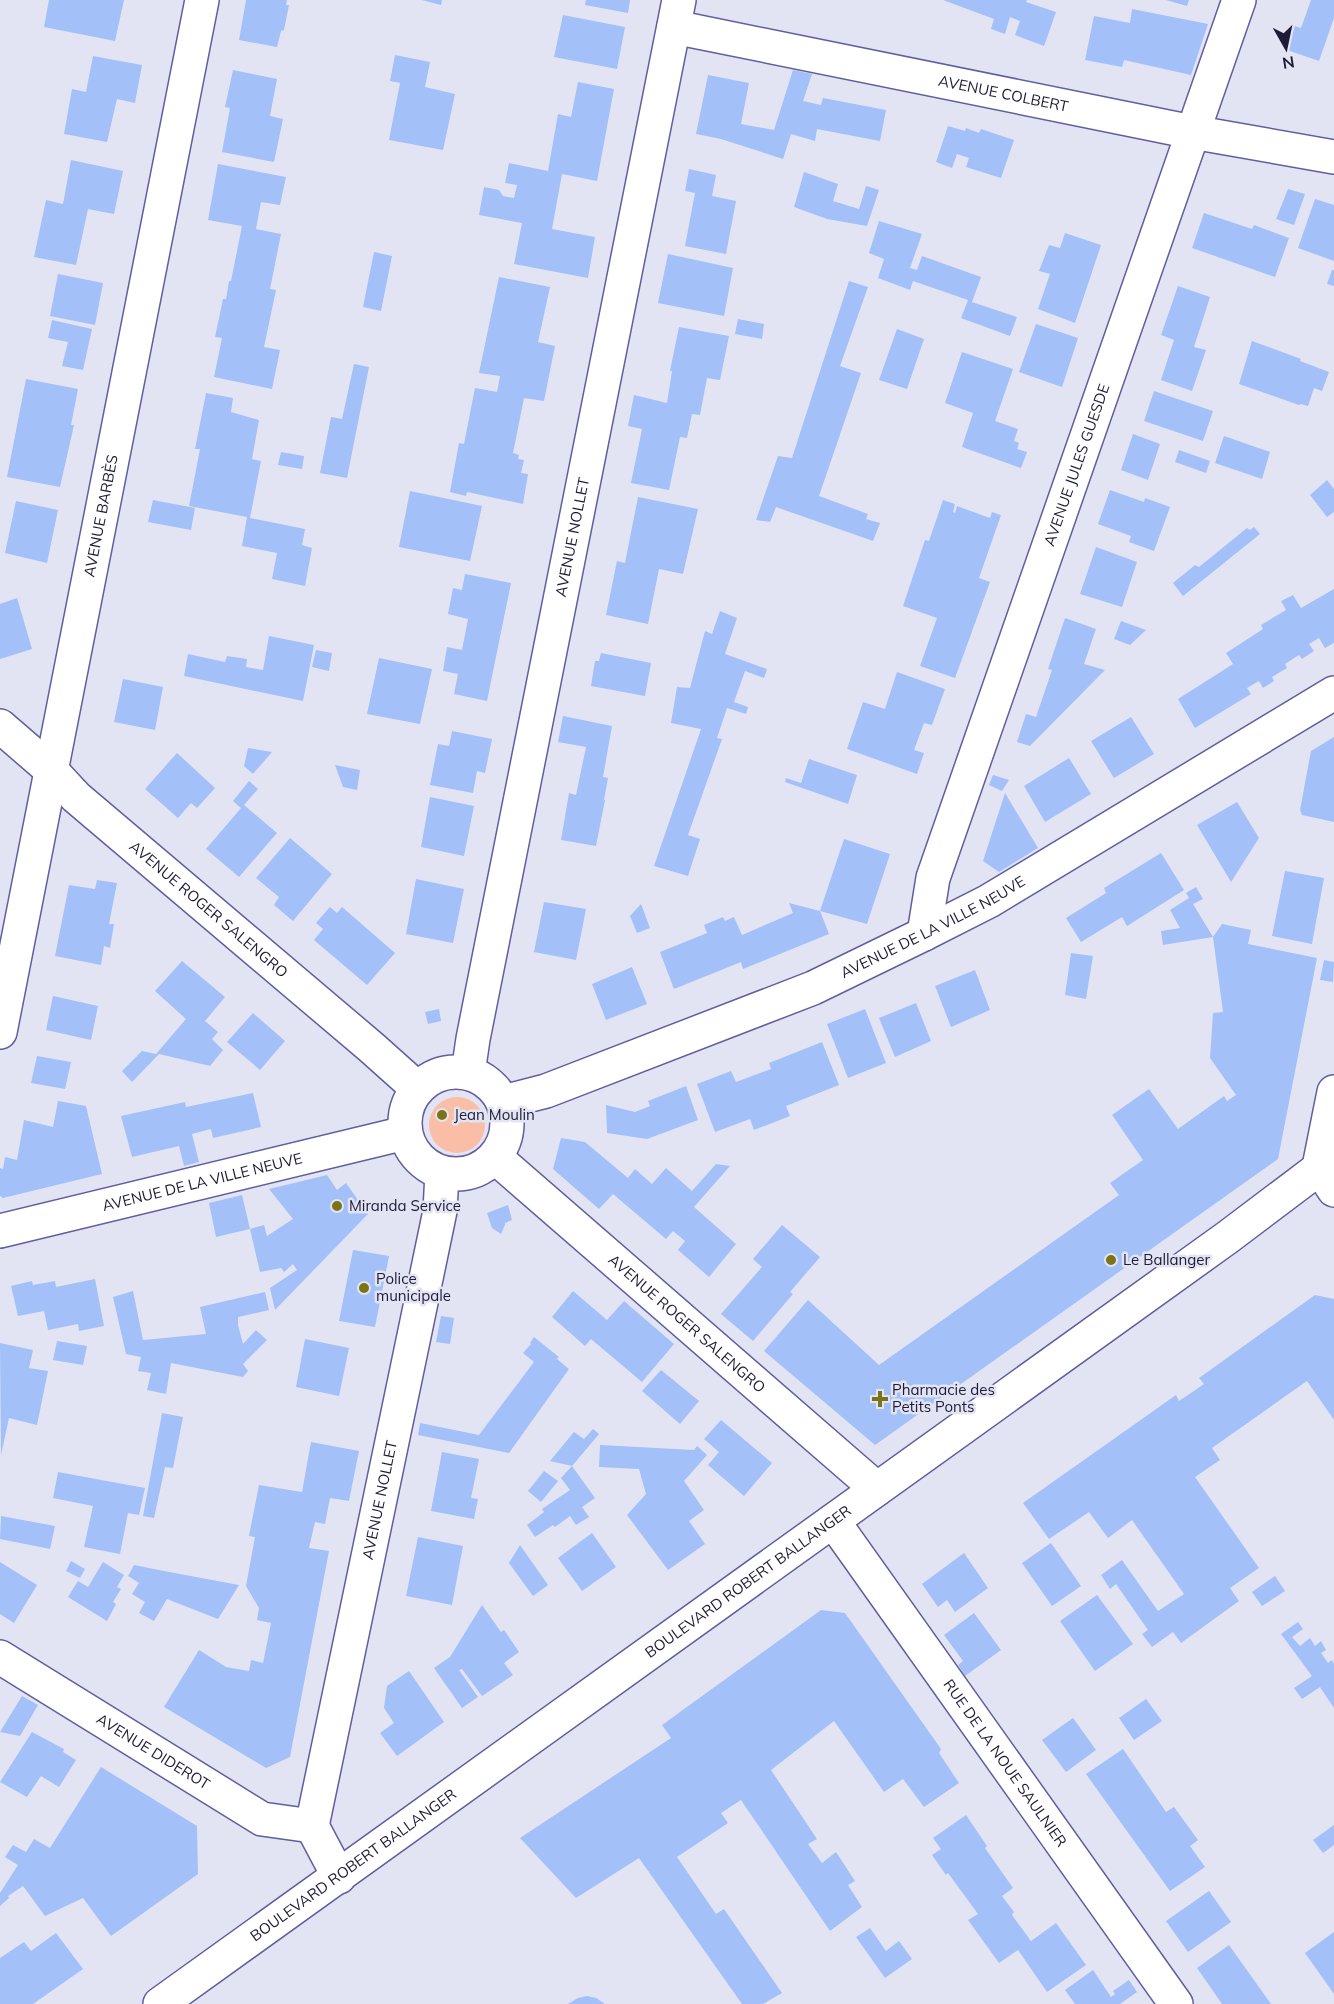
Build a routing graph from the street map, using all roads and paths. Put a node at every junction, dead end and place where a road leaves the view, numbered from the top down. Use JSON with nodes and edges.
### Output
{"nodes":[{"id":1,"x":202,"y":0,"type":"edge"},
{"id":2,"x":1239,"y":0,"type":"edge"},
{"id":3,"x":677,"y":13,"type":"edge"},
{"id":4,"x":1192,"y":132,"type":"junction"},
{"id":5,"x":1334,"y":157,"type":"edge"},
{"id":6,"x":1334,"y":693,"type":"edge"},
{"id":7,"x":0,"y":726,"type":"edge"},
{"id":8,"x":51,"y":770,"type":"junction"},
{"id":9,"x":924,"y":934,"type":"junction"},
{"id":10,"x":0,"y":1032,"type":"edge"},
{"id":11,"x":468,"y":1073,"type":"junction"},
{"id":12,"x":418,"y":1089,"type":"junction"},
{"id":13,"x":1334,"y":1092,"type":"edge"},
{"id":14,"x":503,"y":1102,"type":"junction"},
{"id":15,"x":405,"y":1134,"type":"junction"},
{"id":16,"x":495,"y":1157,"type":"junction"},
{"id":17,"x":1329,"y":1172,"type":"edge"},
{"id":18,"x":442,"y":1173,"type":"junction"},
{"id":19,"x":0,"y":1231,"type":"edge"},
{"id":20,"x":877,"y":1489,"type":"junction"},
{"id":21,"x":833,"y":1521,"type":"junction"},
{"id":22,"x":0,"y":1657,"type":"edge"},
{"id":23,"x":312,"y":1826,"type":"junction"},
{"id":24,"x":339,"y":1877,"type":"junction"},
{"id":25,"x":160,"y":2004,"type":"edge"},
{"id":26,"x":1176,"y":2004,"type":"edge"}],
"edges":[{"from":1,"to":8,"type":"street","name":"AVENUE BARBÈS"},
{"from":2,"to":4,"type":"street","name":"AVENUE JULES GUESDE"},
{"from":3,"to":4,"type":"street","name":"AVENUE COLBERT"},
{"from":3,"to":11,"type":"street","name":"AVENUE NOLLET"},
{"from":4,"to":5,"type":"street","name":"AVENUE COLBERT"},
{"from":4,"to":9,"type":"street","name":"AVENUE JULES GUESDE"},
{"from":6,"to":9,"type":"street","name":"AVENUE DE LA VILLE NEUVE"},
{"from":7,"to":8,"type":"street","name":"AVENUE ROGER SALENGRO"},
{"from":8,"to":10,"type":"street","name":"AVENUE BARBÈS"},
{"from":8,"to":12,"type":"street","name":"AVENUE ROGER SALENGRO"},
{"from":9,"to":14,"type":"street","name":"AVENUE DE LA VILLE NEUVE"},
{"from":11,"to":12,"type":"street"},
{"from":11,"to":14,"type":"street"},
{"from":12,"to":15,"type":"street"},
{"from":13,"to":17,"type":"street"},
{"from":14,"to":16,"type":"street"},
{"from":15,"to":18,"type":"street"},
{"from":15,"to":19,"type":"street","name":"AVENUE DE LA VILLE NEUVE"},
{"from":16,"to":18,"type":"street"},
{"from":16,"to":20,"type":"street","name":"AVENUE ROGER SALENGRO"},
{"from":17,"to":20,"type":"street","name":"BOULEVARD ROBERT BALLANGER"},
{"from":18,"to":23,"type":"street","name":"AVENUE NOLLET"},
{"from":20,"to":21,"type":"street","name":"BOULEVARD ROBERT BALLANGER"},
{"from":21,"to":24,"type":"street","name":"BOULEVARD ROBERT BALLANGER"},
{"from":21,"to":26,"type":"street","name":"RUE DE LA NOUE SAULNIER"},
{"from":22,"to":23,"type":"street","name":"AVENUE DIDEROT"},
{"from":23,"to":24,"type":"street"},
{"from":24,"to":25,"type":"street","name":"BOULEVARD ROBERT BALLANGER"}]}
